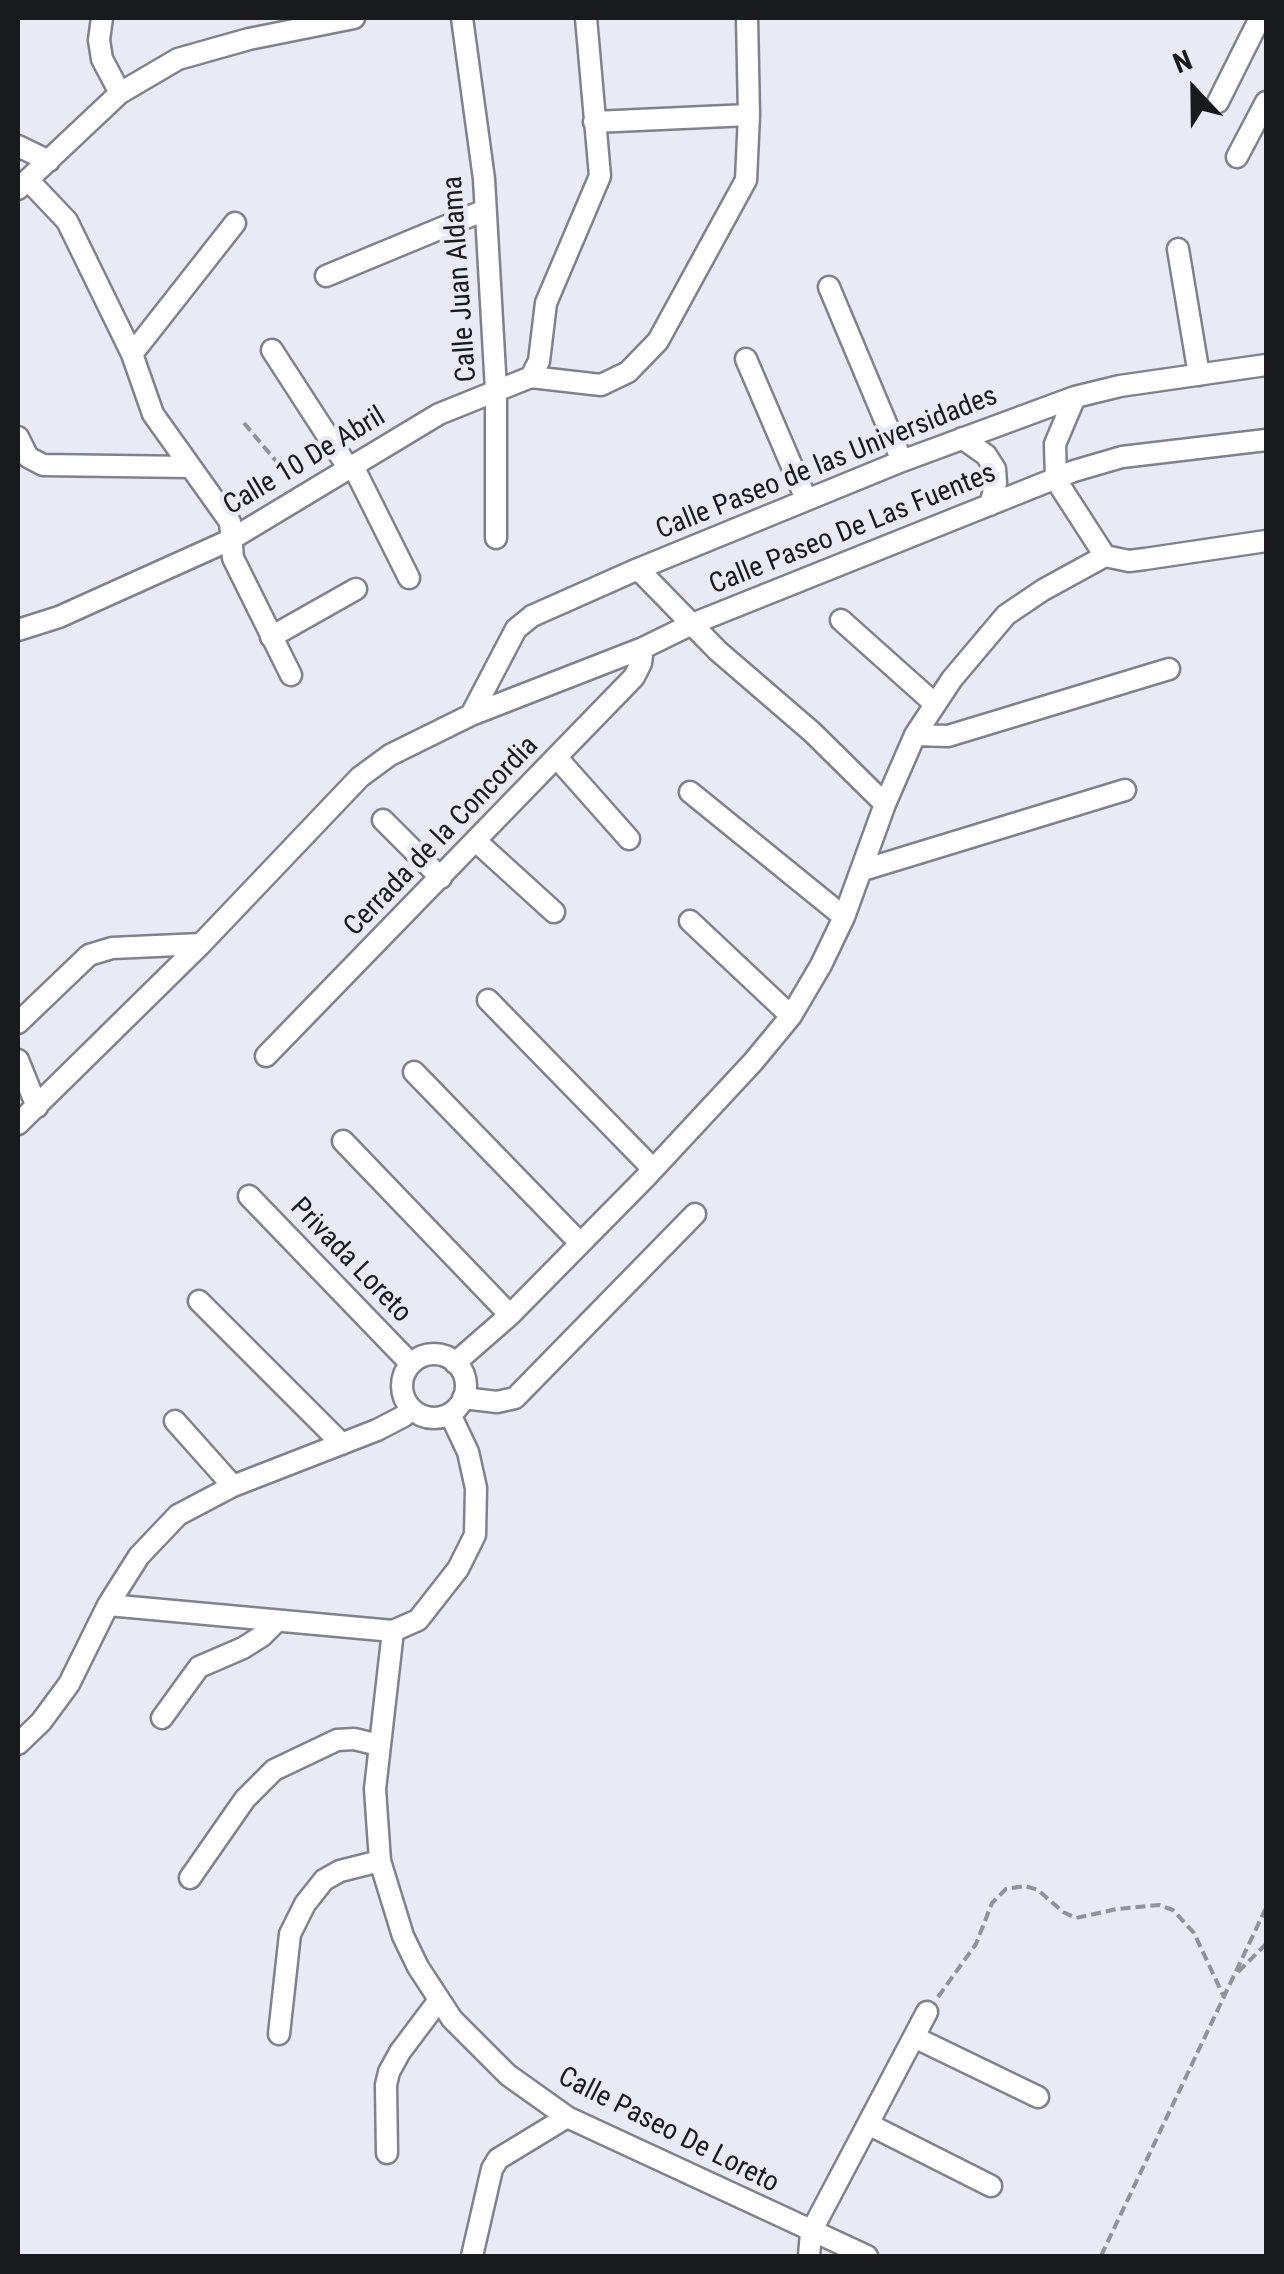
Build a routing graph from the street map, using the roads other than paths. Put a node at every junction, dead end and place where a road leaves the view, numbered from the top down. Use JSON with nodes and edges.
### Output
{"nodes":[{"id":1,"x":102,"y":18,"type":"edge"},
{"id":2,"x":354,"y":18,"type":"edge"},
{"id":3,"x":462,"y":18,"type":"edge"},
{"id":4,"x":586,"y":18,"type":"edge"},
{"id":5,"x":747,"y":18,"type":"edge"},
{"id":6,"x":1260,"y":18,"type":"edge"},
{"id":7,"x":291,"y":23,"type":"edge"},
{"id":8,"x":120,"y":94,"type":"junction"},
{"id":9,"x":1218,"y":102,"type":"dead end"},
{"id":10,"x":1266,"y":102,"type":"edge"},
{"id":11,"x":749,"y":115,"type":"junction"},
{"id":12,"x":594,"y":122,"type":"junction"},
{"id":13,"x":18,"y":146,"type":"edge"},
{"id":14,"x":1236,"y":157,"type":"dead end"},
{"id":15,"x":49,"y":161,"type":"junction"},
{"id":16,"x":23,"y":185,"type":"edge"},
{"id":17,"x":485,"y":210,"type":"junction"},
{"id":18,"x":235,"y":224,"type":"dead end"},
{"id":19,"x":1178,"y":249,"type":"dead end"},
{"id":20,"x":326,"y":276,"type":"dead end"},
{"id":21,"x":830,"y":287,"type":"dead end"},
{"id":22,"x":272,"y":350,"type":"dead end"},
{"id":23,"x":132,"y":354,"type":"junction"},
{"id":24,"x":746,"y":359,"type":"dead end"},
{"id":25,"x":1266,"y":365,"type":"edge"},
{"id":26,"x":1198,"y":374,"type":"junction"},
{"id":27,"x":531,"y":377,"type":"junction"},
{"id":28,"x":496,"y":390,"type":"junction"},
{"id":29,"x":1075,"y":397,"type":"junction"},
{"id":30,"x":18,"y":437,"type":"edge"},
{"id":31,"x":962,"y":438,"type":"junction"},
{"id":32,"x":1266,"y":440,"type":"edge"},
{"id":33,"x":902,"y":461,"type":"junction"},
{"id":34,"x":189,"y":467,"type":"junction"},
{"id":35,"x":351,"y":467,"type":"junction"},
{"id":36,"x":1056,"y":480,"type":"junction"},
{"id":37,"x":806,"y":499,"type":"junction"},
{"id":38,"x":990,"y":505,"type":"junction"},
{"id":39,"x":496,"y":538,"type":"dead end"},
{"id":40,"x":230,"y":540,"type":"junction"},
{"id":41,"x":1266,"y":541,"type":"edge"},
{"id":42,"x":1105,"y":556,"type":"junction"},
{"id":43,"x":638,"y":569,"type":"junction"},
{"id":44,"x":409,"y":578,"type":"dead end"},
{"id":45,"x":356,"y":589,"type":"dead end"},
{"id":46,"x":841,"y":620,"type":"dead end"},
{"id":47,"x":692,"y":624,"type":"junction"},
{"id":48,"x":18,"y":630,"type":"edge"},
{"id":49,"x":271,"y":637,"type":"junction"},
{"id":50,"x":643,"y":648,"type":"junction"},
{"id":51,"x":1169,"y":669,"type":"dead end"},
{"id":52,"x":291,"y":675,"type":"dead end"},
{"id":53,"x":935,"y":704,"type":"junction"},
{"id":54,"x":471,"y":716,"type":"junction"},
{"id":55,"x":916,"y":735,"type":"junction"},
{"id":56,"x":558,"y":759,"type":"junction"},
{"id":57,"x":1125,"y":790,"type":"dead end"},
{"id":58,"x":690,"y":792,"type":"dead end"},
{"id":59,"x":885,"y":804,"type":"junction"},
{"id":60,"x":384,"y":820,"type":"dead end"},
{"id":61,"x":629,"y":838,"type":"dead end"},
{"id":62,"x":477,"y":842,"type":"junction"},
{"id":63,"x":863,"y":870,"type":"junction"},
{"id":64,"x":442,"y":878,"type":"junction"},
{"id":65,"x":554,"y":912,"type":"dead end"},
{"id":66,"x":844,"y":917,"type":"junction"},
{"id":67,"x":690,"y":921,"type":"dead end"},
{"id":68,"x":201,"y":944,"type":"junction"},
{"id":69,"x":488,"y":1000,"type":"dead end"},
{"id":70,"x":790,"y":1016,"type":"junction"},
{"id":71,"x":18,"y":1022,"type":"edge"},
{"id":72,"x":266,"y":1056,"type":"dead end"},
{"id":73,"x":18,"y":1060,"type":"edge"},
{"id":74,"x":414,"y":1072,"type":"dead end"},
{"id":75,"x":37,"y":1107,"type":"junction"},
{"id":76,"x":18,"y":1124,"type":"edge"},
{"id":77,"x":343,"y":1142,"type":"dead end"},
{"id":78,"x":652,"y":1168,"type":"junction"},
{"id":79,"x":249,"y":1196,"type":"dead end"},
{"id":80,"x":696,"y":1214,"type":"dead end"},
{"id":81,"x":580,"y":1243,"type":"junction"},
{"id":82,"x":199,"y":1301,"type":"dead end"},
{"id":83,"x":510,"y":1316,"type":"junction"},
{"id":84,"x":456,"y":1363,"type":"junction"},
{"id":85,"x":410,"y":1364,"type":"junction"},
{"id":86,"x":457,"y":1406,"type":"junction"},
{"id":87,"x":410,"y":1409,"type":"junction"},
{"id":88,"x":176,"y":1421,"type":"dead end"},
{"id":89,"x":342,"y":1444,"type":"junction"},
{"id":90,"x":234,"y":1486,"type":"junction"},
{"id":91,"x":108,"y":1605,"type":"junction"},
{"id":92,"x":277,"y":1621,"type":"junction"},
{"id":93,"x":393,"y":1631,"type":"junction"},
{"id":94,"x":162,"y":1718,"type":"dead end"},
{"id":95,"x":18,"y":1744,"type":"edge"},
{"id":96,"x":379,"y":1745,"type":"junction"},
{"id":97,"x":380,"y":1861,"type":"junction"},
{"id":98,"x":190,"y":1878,"type":"dead end"},
{"id":99,"x":439,"y":2000,"type":"junction"},
{"id":100,"x":928,"y":2012,"type":"road end"},
{"id":101,"x":279,"y":2034,"type":"dead end"},
{"id":102,"x":914,"y":2037,"type":"junction"},
{"id":103,"x":1038,"y":2097,"type":"dead end"},
{"id":104,"x":567,"y":2117,"type":"junction"},
{"id":105,"x":868,"y":2124,"type":"junction"},
{"id":106,"x":388,"y":2153,"type":"dead end"},
{"id":107,"x":991,"y":2186,"type":"dead end"},
{"id":108,"x":811,"y":2232,"type":"junction"},
{"id":109,"x":472,"y":2256,"type":"edge"},
{"id":110,"x":809,"y":2256,"type":"edge"},
{"id":111,"x":867,"y":2256,"type":"edge"}],
"edges":[{"from":1,"to":8,"type":"street"},
{"from":2,"to":7,"type":"street"},
{"from":3,"to":17,"type":"street","name":"Calle Juan Aldama"},
{"from":4,"to":12,"type":"street"},
{"from":5,"to":11,"type":"street"},
{"from":6,"to":9,"type":"street"},
{"from":7,"to":8,"type":"street"},
{"from":8,"to":15,"type":"street"},
{"from":10,"to":14,"type":"street"},
{"from":11,"to":12,"type":"street"},
{"from":11,"to":27,"type":"street","name":"Calle 10 De Abril"},
{"from":12,"to":27,"type":"street"},
{"from":13,"to":15,"type":"street"},
{"from":15,"to":16,"type":"street"},
{"from":16,"to":23,"type":"street","name":"Calle 10 De Abril"},
{"from":17,"to":20,"type":"street"},
{"from":17,"to":28,"type":"street","name":"Calle Juan Aldama"},
{"from":18,"to":23,"type":"street"},
{"from":19,"to":26,"type":"street"},
{"from":21,"to":33,"type":"street"},
{"from":22,"to":35,"type":"street"},
{"from":23,"to":34,"type":"street","name":"Calle 10 De Abril"},
{"from":24,"to":37,"type":"street"},
{"from":25,"to":26,"type":"street","name":"Calle Paseo de las Universidades"},
{"from":26,"to":29,"type":"street","name":"Calle Paseo de las Universidades"},
{"from":27,"to":28,"type":"street","name":"Calle 10 De Abril"},
{"from":28,"to":35,"type":"street","name":"Calle 10 De Abril"},
{"from":28,"to":39,"type":"street","name":"Calle Juan Aldama"},
{"from":29,"to":31,"type":"street","name":"Calle Paseo de las Universidades"},
{"from":29,"to":36,"type":"street"},
{"from":30,"to":34,"type":"street"},
{"from":31,"to":33,"type":"street","name":"Calle Paseo de las Universidades"},
{"from":31,"to":38,"type":"street"},
{"from":32,"to":36,"type":"street","name":"Calle Paseo De Las Fuentes"},
{"from":33,"to":37,"type":"street","name":"Calle Paseo de las Universidades"},
{"from":34,"to":40,"type":"street","name":"Calle 10 De Abril"},
{"from":35,"to":40,"type":"street","name":"Calle 10 De Abril"},
{"from":35,"to":44,"type":"street"},
{"from":36,"to":38,"type":"street","name":"Calle Paseo De Las Fuentes"},
{"from":36,"to":42,"type":"street"},
{"from":37,"to":43,"type":"street","name":"Calle Paseo de las Universidades"},
{"from":38,"to":47,"type":"street","name":"Calle Paseo De Las Fuentes"},
{"from":40,"to":48,"type":"street"},
{"from":40,"to":49,"type":"street"},
{"from":41,"to":42,"type":"street"},
{"from":42,"to":53,"type":"street"},
{"from":43,"to":47,"type":"street"},
{"from":43,"to":54,"type":"street","name":"Calle Paseo de las Universidades"},
{"from":45,"to":49,"type":"street"},
{"from":46,"to":53,"type":"street"},
{"from":47,"to":50,"type":"street","name":"Calle Paseo De Las Fuentes"},
{"from":47,"to":59,"type":"street"},
{"from":49,"to":52,"type":"street"},
{"from":50,"to":54,"type":"street","name":"Calle Paseo De Las Fuentes"},
{"from":50,"to":56,"type":"street","name":"Cerrada de la Concordia"},
{"from":51,"to":55,"type":"street"},
{"from":53,"to":55,"type":"street"},
{"from":54,"to":68,"type":"street","name":"Calle Paseo De Las Fuentes"},
{"from":55,"to":59,"type":"street"},
{"from":56,"to":61,"type":"street"},
{"from":56,"to":62,"type":"street","name":"Cerrada de la Concordia"},
{"from":57,"to":63,"type":"street"},
{"from":58,"to":66,"type":"street"},
{"from":59,"to":63,"type":"street"},
{"from":60,"to":64,"type":"street"},
{"from":62,"to":64,"type":"street","name":"Cerrada de la Concordia"},
{"from":62,"to":65,"type":"street"},
{"from":63,"to":66,"type":"street"},
{"from":64,"to":72,"type":"street","name":"Cerrada de la Concordia"},
{"from":66,"to":70,"type":"street"},
{"from":67,"to":70,"type":"street"},
{"from":68,"to":71,"type":"street"},
{"from":68,"to":75,"type":"street","name":"Calle Paseo De Las Fuentes"},
{"from":69,"to":78,"type":"street"},
{"from":70,"to":78,"type":"street"},
{"from":73,"to":75,"type":"street"},
{"from":74,"to":81,"type":"street"},
{"from":75,"to":76,"type":"street","name":"Calle Paseo De Las Fuentes"},
{"from":77,"to":83,"type":"street"},
{"from":78,"to":81,"type":"street"},
{"from":79,"to":85,"type":"street","name":"Privada Loreto"},
{"from":80,"to":86,"type":"street"},
{"from":81,"to":83,"type":"street"},
{"from":82,"to":89,"type":"street"},
{"from":83,"to":84,"type":"street"},
{"from":84,"to":85,"type":"street"},
{"from":84,"to":86,"type":"street"},
{"from":85,"to":87,"type":"street"},
{"from":86,"to":87,"type":"street"},
{"from":86,"to":93,"type":"street"},
{"from":87,"to":89,"type":"street"},
{"from":88,"to":90,"type":"street"},
{"from":89,"to":90,"type":"street"},
{"from":90,"to":91,"type":"street"},
{"from":91,"to":92,"type":"street"},
{"from":91,"to":95,"type":"street"},
{"from":92,"to":93,"type":"street"},
{"from":92,"to":94,"type":"street"},
{"from":93,"to":96,"type":"street","name":"Calle Paseo De Loreto"},
{"from":96,"to":97,"type":"street","name":"Calle Paseo De Loreto"},
{"from":96,"to":98,"type":"street"},
{"from":97,"to":99,"type":"street","name":"Calle Paseo De Loreto"},
{"from":97,"to":101,"type":"street"},
{"from":99,"to":104,"type":"street","name":"Calle Paseo De Loreto"},
{"from":99,"to":106,"type":"street"},
{"from":100,"to":102,"type":"street"},
{"from":102,"to":103,"type":"street"},
{"from":102,"to":105,"type":"street"},
{"from":104,"to":108,"type":"street","name":"Calle Paseo De Loreto"},
{"from":104,"to":109,"type":"street"},
{"from":105,"to":107,"type":"street"},
{"from":105,"to":108,"type":"street"},
{"from":108,"to":110,"type":"street"},
{"from":108,"to":111,"type":"street","name":"Calle Paseo De Loreto"}]}
